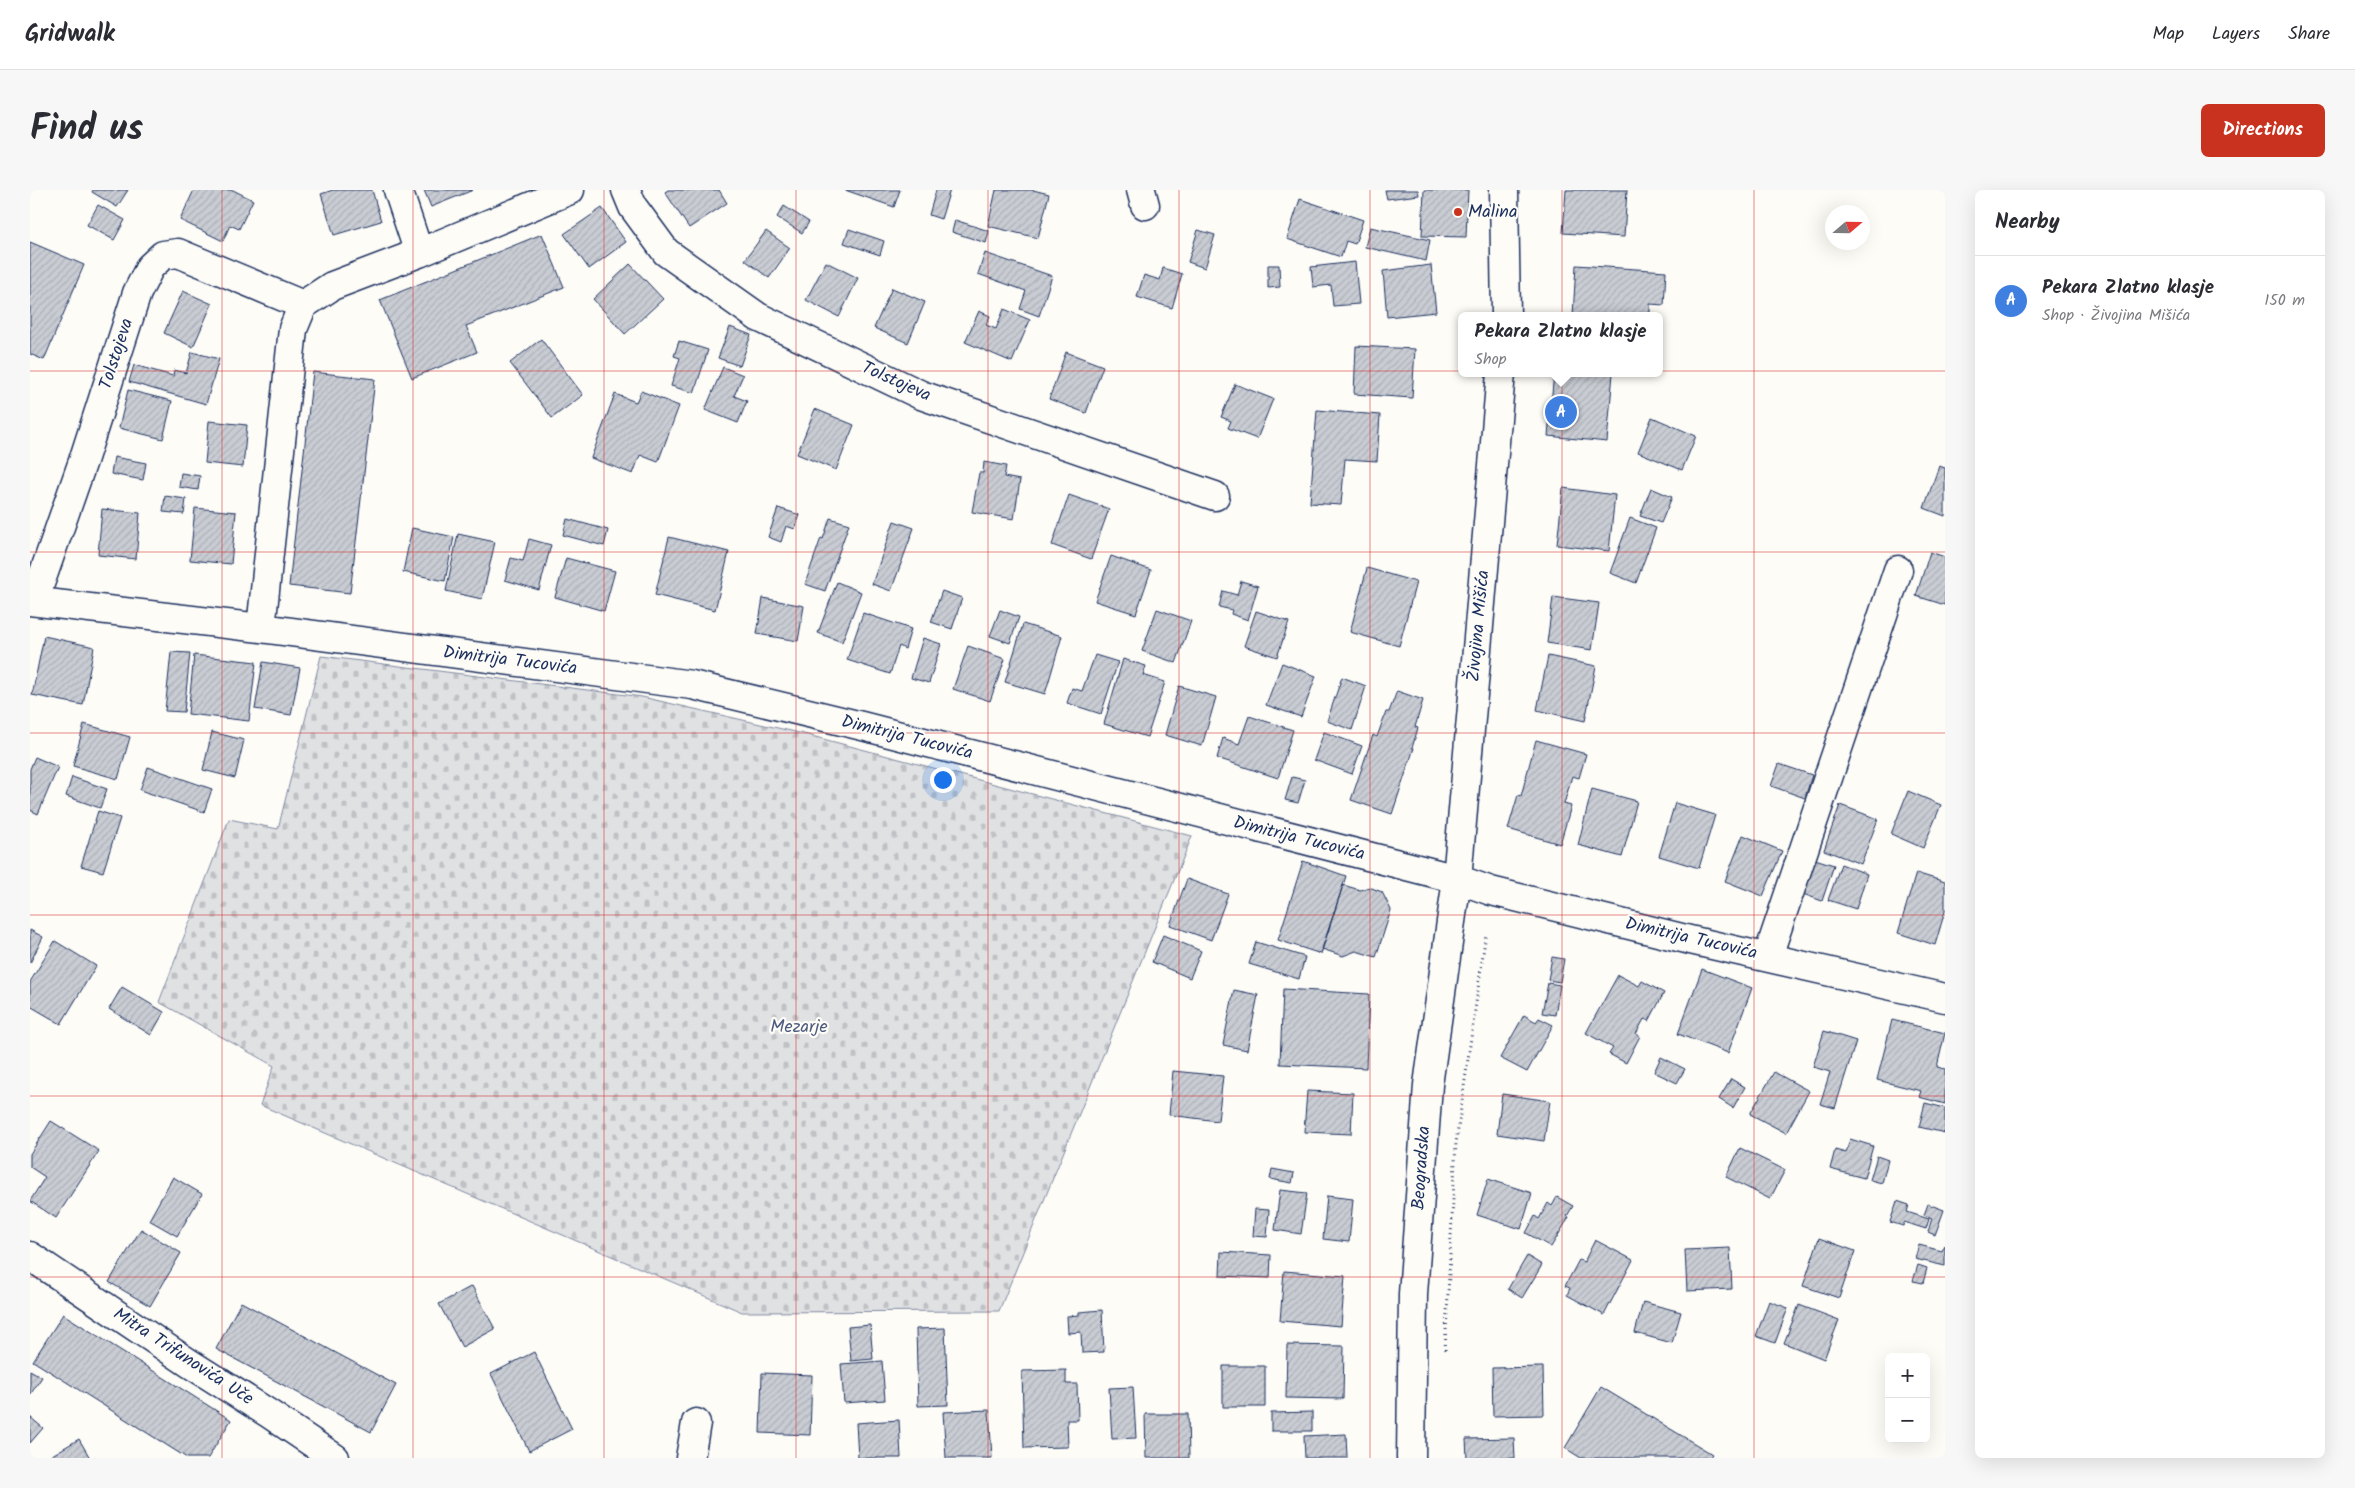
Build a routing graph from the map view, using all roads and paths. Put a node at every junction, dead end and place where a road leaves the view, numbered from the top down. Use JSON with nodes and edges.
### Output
{"nodes":[{"id":1,"x":398,"y":190,"type":"edge"},
{"id":2,"x":570,"y":190,"type":"edge"},
{"id":3,"x":626,"y":190,"type":"edge"},
{"id":4,"x":1504,"y":190,"type":"edge"},
{"id":5,"x":419,"y":253,"type":"junction"},
{"id":6,"x":303,"y":305,"type":"junction"},
{"id":7,"x":1506,"y":312,"type":"edge"},
{"id":8,"x":1501,"y":377,"type":"edge"},
{"id":9,"x":1216,"y":496,"type":"dead end"},
{"id":10,"x":1898,"y":570,"type":"dead end"},
{"id":11,"x":32,"y":601,"type":"edge"},
{"id":12,"x":261,"y":628,"type":"junction"},
{"id":13,"x":1458,"y":880,"type":"junction"},
{"id":14,"x":1486,"y":934,"type":"dead end"},
{"id":15,"x":1768,"y":956,"type":"junction"},
{"id":16,"x":1945,"y":998,"type":"edge"},
{"id":17,"x":30,"y":1256,"type":"edge"},
{"id":18,"x":1444,"y":1354,"type":"dead end"},
{"id":19,"x":696,"y":1422,"type":"dead end"},
{"id":20,"x":335,"y":1458,"type":"edge"},
{"id":21,"x":690,"y":1458,"type":"edge"},
{"id":22,"x":1411,"y":1458,"type":"edge"}],
"edges":[{"from":1,"to":5,"type":"street"},
{"from":2,"to":5,"type":"street"},
{"from":3,"to":9,"type":"street","name":"Tolstojeva"},
{"from":4,"to":7,"type":"street"},
{"from":5,"to":6,"type":"street"},
{"from":6,"to":11,"type":"street","name":"Tolstojeva"},
{"from":6,"to":12,"type":"street"},
{"from":8,"to":13,"type":"street","name":"Živojina Mišića"},
{"from":10,"to":15,"type":"street","name":"Dimitrija Tucovića"},
{"from":11,"to":12,"type":"street","name":"Dimitrija Tucovića"},
{"from":12,"to":13,"type":"street","name":"Dimitrija Tucovića"},
{"from":13,"to":15,"type":"street","name":"Dimitrija Tucovića"},
{"from":13,"to":22,"type":"street","name":"Beogradska"},
{"from":14,"to":18,"type":"path"},
{"from":15,"to":16,"type":"street","name":"Dimitrija Tucovića"},
{"from":17,"to":20,"type":"street","name":"Mitra Trifunovića Uče"},
{"from":19,"to":21,"type":"street"}]}
